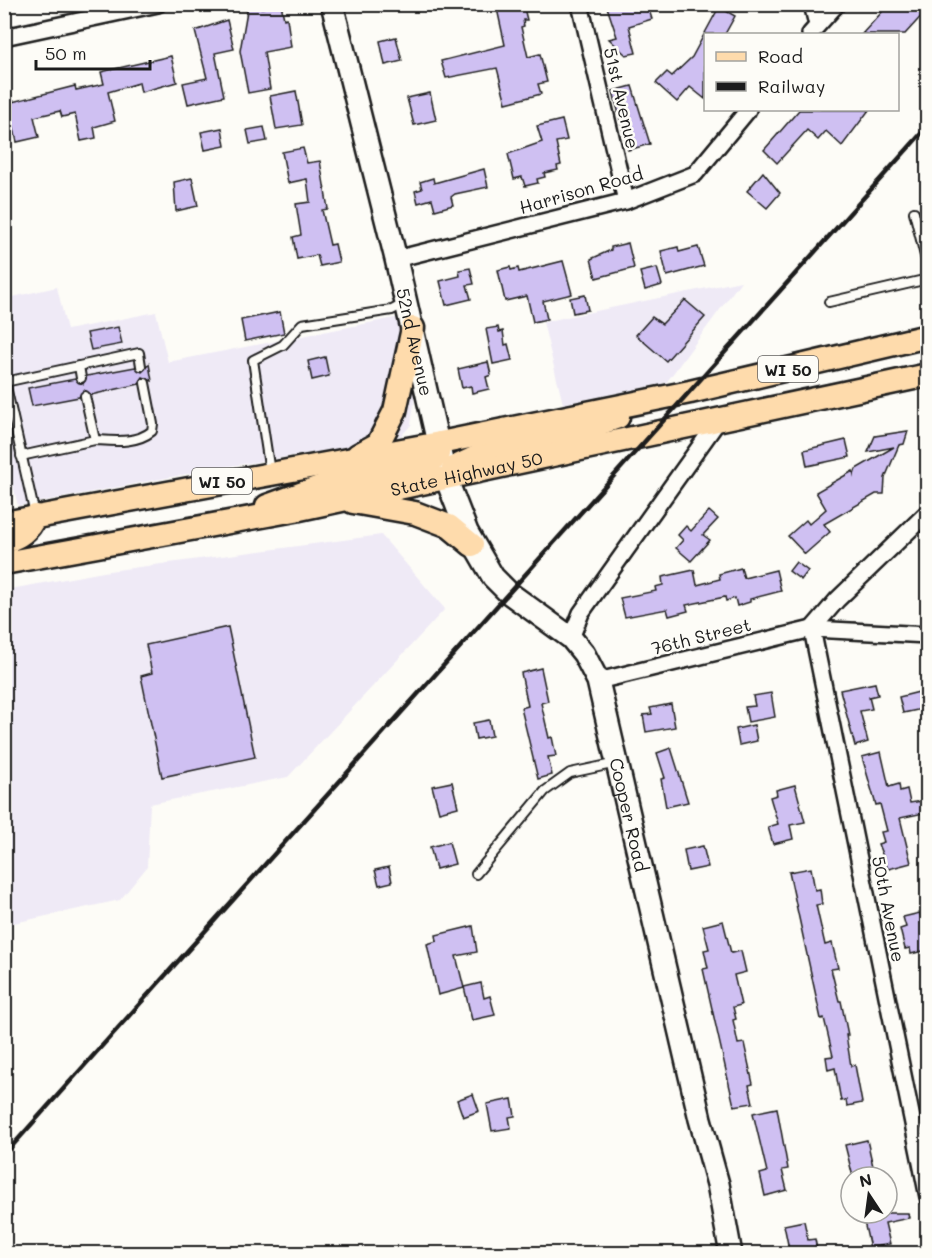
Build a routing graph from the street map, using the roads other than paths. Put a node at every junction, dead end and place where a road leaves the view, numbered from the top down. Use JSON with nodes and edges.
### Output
{"nodes":[{"id":1,"x":158,"y":4,"type":"edge"},
{"id":2,"x":332,"y":4,"type":"edge"},
{"id":3,"x":580,"y":4,"type":"edge"},
{"id":4,"x":812,"y":4,"type":"edge"},
{"id":5,"x":837,"y":4,"type":"edge"},
{"id":6,"x":813,"y":30,"type":"edge"},
{"id":7,"x":4,"y":37,"type":"edge"},
{"id":8,"x":747,"y":111,"type":"edge"},
{"id":9,"x":626,"y":201,"type":"junction"},
{"id":10,"x":914,"y":212,"type":"dead end"},
{"id":11,"x":396,"y":259,"type":"junction"},
{"id":12,"x":927,"y":268,"type":"edge"},
{"id":13,"x":927,"y":279,"type":"edge"},
{"id":14,"x":407,"y":302,"type":"junction"},
{"id":15,"x":829,"y":302,"type":"dead end"},
{"id":16,"x":413,"y":328,"type":"junction"},
{"id":17,"x":927,"y":336,"type":"edge"},
{"id":18,"x":79,"y":366,"type":"junction"},
{"id":19,"x":141,"y":366,"type":"dead end"},
{"id":20,"x":927,"y":375,"type":"edge"},
{"id":21,"x":81,"y":378,"type":"dead end"},
{"id":22,"x":145,"y":383,"type":"dead end"},
{"id":23,"x":85,"y":396,"type":"dead end"},
{"id":24,"x":648,"y":401,"type":"junction"},
{"id":25,"x":717,"y":421,"type":"junction"},
{"id":26,"x":95,"y":440,"type":"junction"},
{"id":27,"x":440,"y":443,"type":"junction"},
{"id":28,"x":21,"y":456,"type":"junction"},
{"id":29,"x":353,"y":458,"type":"junction"},
{"id":30,"x":270,"y":472,"type":"junction"},
{"id":31,"x":447,"y":478,"type":"junction"},
{"id":32,"x":342,"y":500,"type":"junction"},
{"id":33,"x":927,"y":512,"type":"edge"},
{"id":34,"x":35,"y":516,"type":"junction"},
{"id":35,"x":4,"y":523,"type":"edge"},
{"id":36,"x":224,"y":523,"type":"junction"},
{"id":37,"x":4,"y":542,"type":"edge"},
{"id":38,"x":472,"y":545,"type":"junction"},
{"id":39,"x":4,"y":563,"type":"edge"},
{"id":40,"x":812,"y":629,"type":"junction"},
{"id":41,"x":927,"y":635,"type":"edge"},
{"id":42,"x":571,"y":638,"type":"junction"},
{"id":43,"x":598,"y":681,"type":"junction"},
{"id":44,"x":619,"y":763,"type":"junction"},
{"id":45,"x":476,"y":874,"type":"dead end"},
{"id":46,"x":927,"y":1197,"type":"edge"},
{"id":47,"x":731,"y":1254,"type":"edge"}],
"edges":[{"from":1,"to":7,"type":"street"},
{"from":2,"to":11,"type":"street","name":"52nd Avenue"},
{"from":3,"to":9,"type":"street","name":"51st Avenue"},
{"from":4,"to":6,"type":"street"},
{"from":5,"to":6,"type":"street"},
{"from":8,"to":9,"type":"street","name":"Harrison Road"},
{"from":9,"to":11,"type":"street","name":"Harrison Road"},
{"from":10,"to":12,"type":"lane"},
{"from":11,"to":14,"type":"street","name":"52nd Avenue"},
{"from":13,"to":15,"type":"lane"},
{"from":14,"to":16,"type":"street","name":"52nd Avenue"},
{"from":14,"to":30,"type":"lane"},
{"from":16,"to":27,"type":"street","name":"52nd Avenue"},
{"from":16,"to":29,"type":"main road"},
{"from":17,"to":24,"type":"main road","name":"State Highway 50","number":"WI 50"},
{"from":18,"to":19,"type":"lane"},
{"from":18,"to":21,"type":"lane"},
{"from":18,"to":28,"type":"lane"},
{"from":20,"to":25,"type":"main road","name":"State Highway 50","number":"WI 50"},
{"from":22,"to":26,"type":"lane"},
{"from":23,"to":26,"type":"lane"},
{"from":24,"to":27,"type":"main road","name":"State Highway 50","number":"WI 50"},
{"from":24,"to":31,"type":"main road"},
{"from":25,"to":31,"type":"main road","name":"State Highway 50","number":"WI 50"},
{"from":25,"to":42,"type":"street"},
{"from":26,"to":28,"type":"lane"},
{"from":27,"to":29,"type":"main road","name":"State Highway 50","number":"WI 50"},
{"from":27,"to":31,"type":"street","name":"52nd Avenue"},
{"from":27,"to":36,"type":"main road"},
{"from":28,"to":34,"type":"lane"},
{"from":29,"to":30,"type":"main road","name":"State Highway 50","number":"WI 50"},
{"from":30,"to":34,"type":"main road","name":"State Highway 50","number":"WI 50"},
{"from":31,"to":32,"type":"main road","name":"State Highway 50","number":"WI 50"},
{"from":31,"to":38,"type":"street","name":"52nd Avenue"},
{"from":32,"to":36,"type":"main road","name":"State Highway 50","number":"WI 50"},
{"from":32,"to":38,"type":"main road"},
{"from":33,"to":40,"type":"street"},
{"from":34,"to":35,"type":"main road","name":"State Highway 50","number":"WI 50"},
{"from":34,"to":37,"type":"main road"},
{"from":36,"to":39,"type":"main road","name":"State Highway 50","number":"WI 50"},
{"from":38,"to":42,"type":"street","name":"52nd Avenue"},
{"from":40,"to":41,"type":"street","name":"76th Street"},
{"from":40,"to":43,"type":"street","name":"76th Street"},
{"from":40,"to":46,"type":"street","name":"50th Avenue"},
{"from":42,"to":43,"type":"street","name":"Cooper Road"},
{"from":43,"to":44,"type":"street","name":"Cooper Road"},
{"from":44,"to":45,"type":"lane"},
{"from":44,"to":47,"type":"street","name":"Cooper Road"}]}
